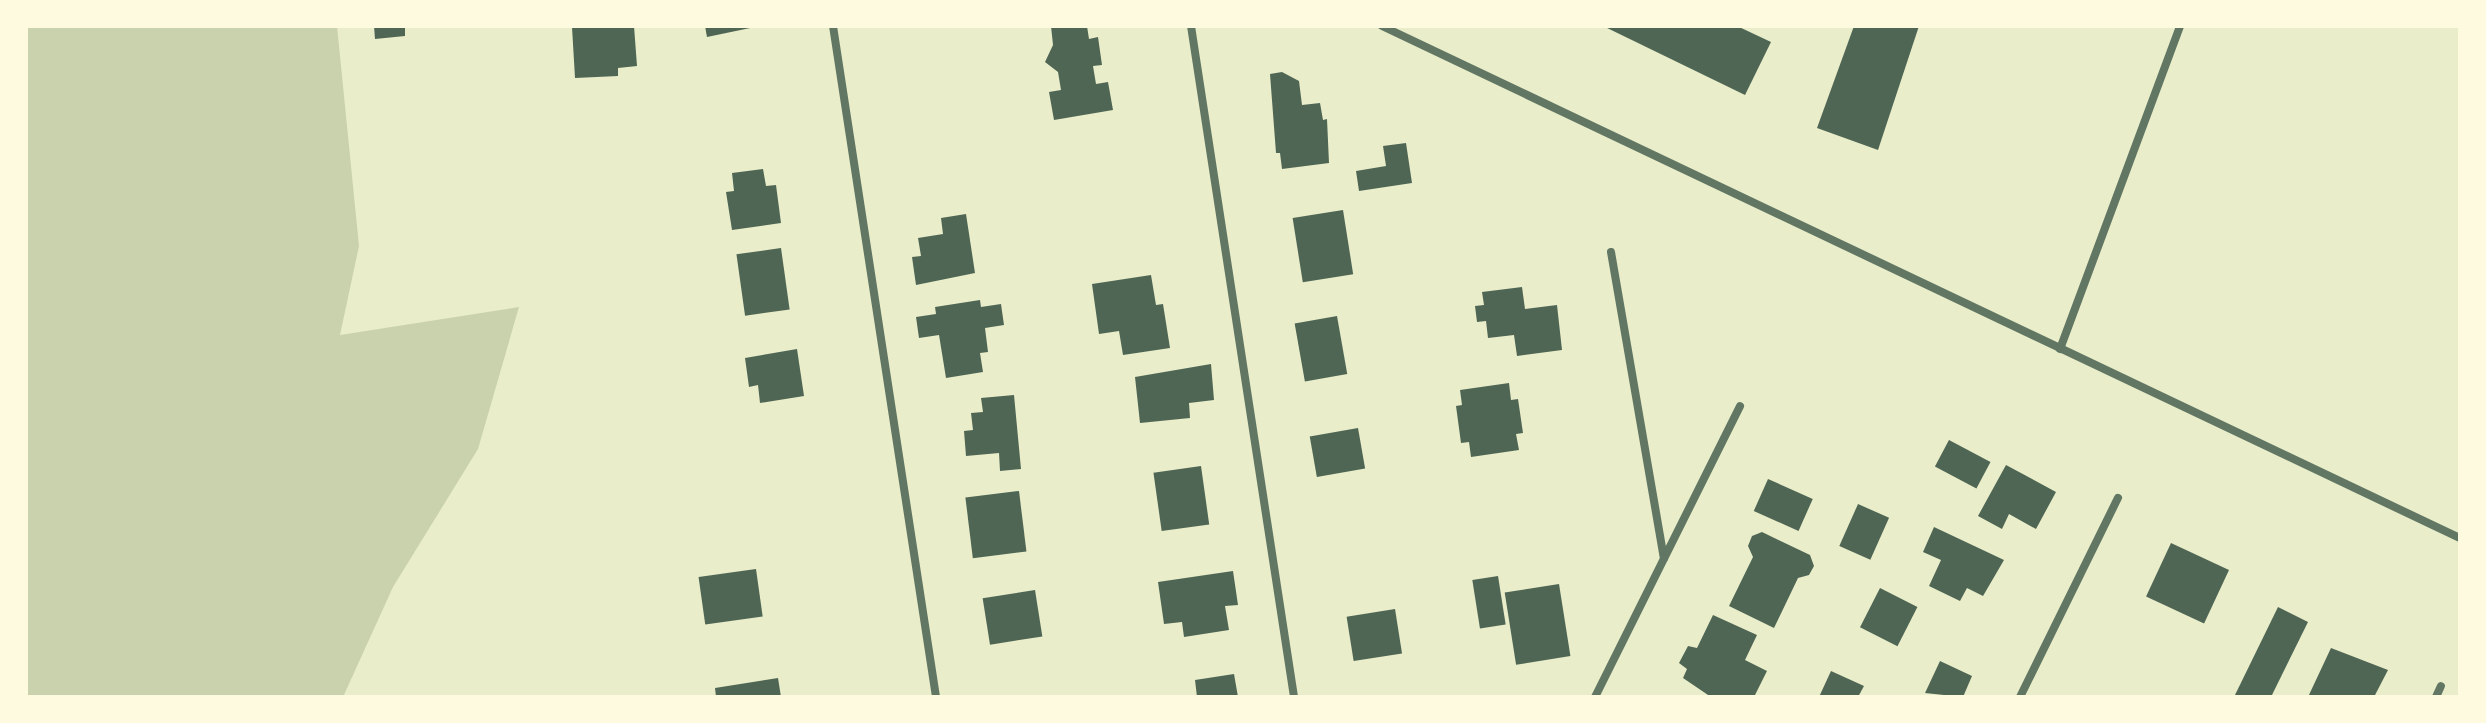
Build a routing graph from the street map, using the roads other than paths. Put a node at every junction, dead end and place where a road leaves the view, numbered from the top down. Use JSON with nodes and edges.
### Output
{"nodes":[{"id":1,"x":833,"y":26,"type":"edge"},
{"id":2,"x":1191,"y":26,"type":"edge"},
{"id":3,"x":1382,"y":26,"type":"edge"},
{"id":4,"x":2180,"y":26,"type":"edge"},
{"id":5,"x":1611,"y":252,"type":"dead end"},
{"id":6,"x":2060,"y":349,"type":"junction"},
{"id":7,"x":1740,"y":406,"type":"dead end"},
{"id":8,"x":2118,"y":498,"type":"dead end"},
{"id":9,"x":2460,"y":538,"type":"edge"},
{"id":10,"x":1664,"y":559,"type":"junction"},
{"id":11,"x":2441,"y":686,"type":"dead end"},
{"id":12,"x":936,"y":697,"type":"edge"},
{"id":13,"x":1294,"y":697,"type":"edge"},
{"id":14,"x":1595,"y":697,"type":"edge"},
{"id":15,"x":2020,"y":697,"type":"edge"},
{"id":16,"x":2436,"y":697,"type":"edge"}],
"edges":[{"from":1,"to":12,"type":"street"},
{"from":2,"to":13,"type":"street"},
{"from":3,"to":6,"type":"street"},
{"from":4,"to":6,"type":"street"},
{"from":5,"to":10,"type":"street"},
{"from":6,"to":9,"type":"street"},
{"from":7,"to":10,"type":"street"},
{"from":8,"to":15,"type":"street"},
{"from":10,"to":14,"type":"street"},
{"from":11,"to":16,"type":"street"}]}
